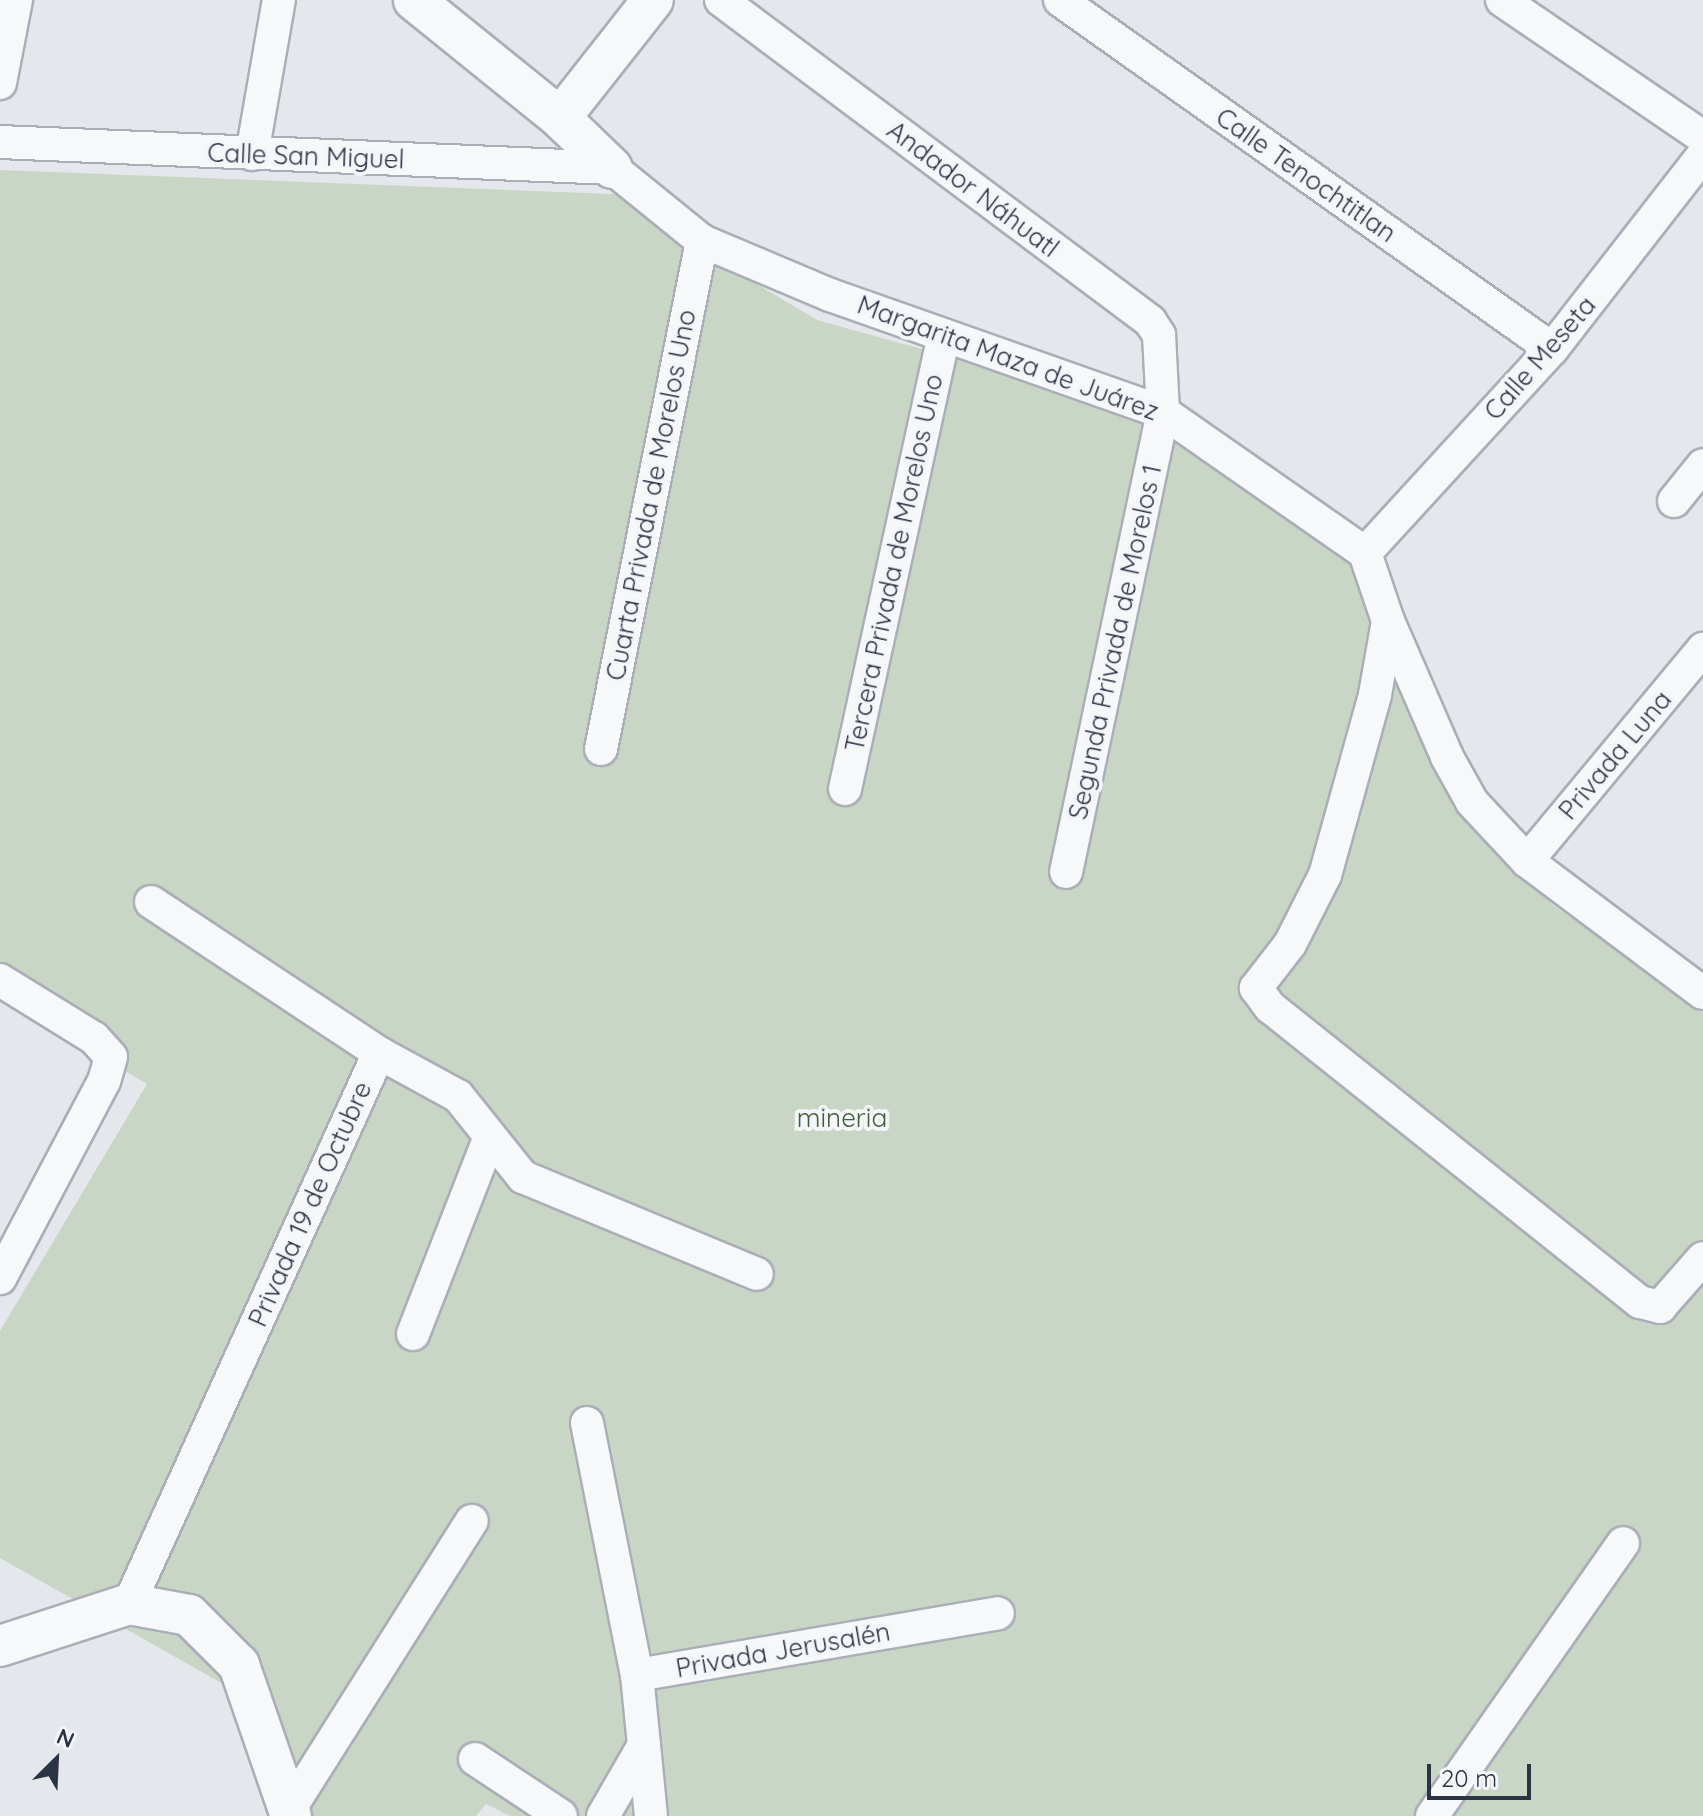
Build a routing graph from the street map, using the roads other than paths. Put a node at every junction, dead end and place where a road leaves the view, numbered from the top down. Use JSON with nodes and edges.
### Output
{"nodes":[{"id":1,"x":16,"y":0,"type":"edge"},
{"id":2,"x":279,"y":0,"type":"edge"},
{"id":3,"x":414,"y":0,"type":"edge"},
{"id":4,"x":653,"y":0,"type":"edge"},
{"id":5,"x":721,"y":0,"type":"edge"},
{"id":6,"x":1060,"y":0,"type":"edge"},
{"id":7,"x":1502,"y":0,"type":"edge"},
{"id":8,"x":0,"y":83,"type":"edge"},
{"id":9,"x":560,"y":118,"type":"junction"},
{"id":10,"x":1703,"y":137,"type":"edge"},
{"id":11,"x":0,"y":142,"type":"edge"},
{"id":12,"x":252,"y":154,"type":"junction"},
{"id":13,"x":1703,"y":155,"type":"edge"},
{"id":14,"x":612,"y":168,"type":"junction"},
{"id":15,"x":702,"y":241,"type":"junction"},
{"id":16,"x":944,"y":336,"type":"junction"},
{"id":17,"x":1552,"y":349,"type":"junction"},
{"id":18,"x":1163,"y":412,"type":"junction"},
{"id":19,"x":1703,"y":465,"type":"edge"},
{"id":20,"x":1674,"y":501,"type":"dead end"},
{"id":21,"x":1365,"y":553,"type":"junction"},
{"id":22,"x":1388,"y":621,"type":"junction"},
{"id":23,"x":1703,"y":649,"type":"edge"},
{"id":24,"x":601,"y":749,"type":"dead end"},
{"id":25,"x":845,"y":789,"type":"dead end"},
{"id":26,"x":1527,"y":861,"type":"junction"},
{"id":27,"x":1066,"y":872,"type":"dead end"},
{"id":28,"x":151,"y":902,"type":"dead end"},
{"id":29,"x":0,"y":980,"type":"edge"},
{"id":30,"x":1703,"y":993,"type":"edge"},
{"id":31,"x":379,"y":1053,"type":"junction"},
{"id":32,"x":489,"y":1139,"type":"junction"},
{"id":33,"x":1703,"y":1258,"type":"edge"},
{"id":34,"x":757,"y":1274,"type":"dead end"},
{"id":35,"x":0,"y":1278,"type":"edge"},
{"id":36,"x":413,"y":1334,"type":"dead end"},
{"id":37,"x":587,"y":1423,"type":"dead end"},
{"id":38,"x":472,"y":1521,"type":"dead end"},
{"id":39,"x":1623,"y":1543,"type":"dead end"},
{"id":40,"x":129,"y":1604,"type":"junction"},
{"id":41,"x":998,"y":1613,"type":"dead end"},
{"id":42,"x":0,"y":1646,"type":"edge"},
{"id":43,"x":637,"y":1675,"type":"junction"},
{"id":44,"x":644,"y":1745,"type":"junction"},
{"id":45,"x":475,"y":1759,"type":"dead end"},
{"id":46,"x":290,"y":1813,"type":"edge"},
{"id":47,"x":561,"y":1816,"type":"edge"},
{"id":48,"x":603,"y":1816,"type":"edge"},
{"id":49,"x":651,"y":1816,"type":"edge"},
{"id":50,"x":1432,"y":1816,"type":"edge"}],
"edges":[{"from":1,"to":8,"type":"street"},
{"from":2,"to":12,"type":"street"},
{"from":3,"to":9,"type":"street"},
{"from":4,"to":9,"type":"street"},
{"from":5,"to":18,"type":"street","name":"Andador Náhuatl"},
{"from":6,"to":17,"type":"street","name":"Calle Tenochtitlan"},
{"from":7,"to":10,"type":"street"},
{"from":9,"to":14,"type":"street"},
{"from":11,"to":12,"type":"street","name":"Calle San Miguel"},
{"from":12,"to":14,"type":"street","name":"Calle San Miguel"},
{"from":13,"to":17,"type":"street","name":"Calle Meseta"},
{"from":14,"to":15,"type":"street","name":"Margarita Maza de Juárez"},
{"from":15,"to":16,"type":"street","name":"Margarita Maza de Juárez"},
{"from":15,"to":24,"type":"street","name":"Cuarta Privada de Morelos Uno"},
{"from":16,"to":18,"type":"street","name":"Margarita Maza de Juárez"},
{"from":16,"to":25,"type":"street","name":"Tercera Privada de Morelos Uno"},
{"from":17,"to":21,"type":"street","name":"Calle Meseta"},
{"from":18,"to":21,"type":"street","name":"Margarita Maza de Juárez"},
{"from":18,"to":27,"type":"street","name":"Segunda Privada de Morelos 1"},
{"from":19,"to":20,"type":"street"},
{"from":21,"to":22,"type":"street"},
{"from":22,"to":26,"type":"street"},
{"from":22,"to":33,"type":"street"},
{"from":23,"to":26,"type":"street","name":"Privada Luna"},
{"from":26,"to":30,"type":"street"},
{"from":28,"to":31,"type":"street","name":"Privada 19 de Octubre"},
{"from":29,"to":35,"type":"street"},
{"from":31,"to":32,"type":"street"},
{"from":31,"to":40,"type":"street","name":"Privada 19 de Octubre"},
{"from":32,"to":34,"type":"street"},
{"from":32,"to":36,"type":"street"},
{"from":37,"to":43,"type":"street"},
{"from":38,"to":46,"type":"street"},
{"from":39,"to":50,"type":"street"},
{"from":40,"to":42,"type":"street"},
{"from":40,"to":46,"type":"street"},
{"from":41,"to":43,"type":"street","name":"Privada Jerusalén"},
{"from":43,"to":44,"type":"street"},
{"from":44,"to":48,"type":"street"},
{"from":44,"to":49,"type":"street"},
{"from":45,"to":47,"type":"street"}]}
